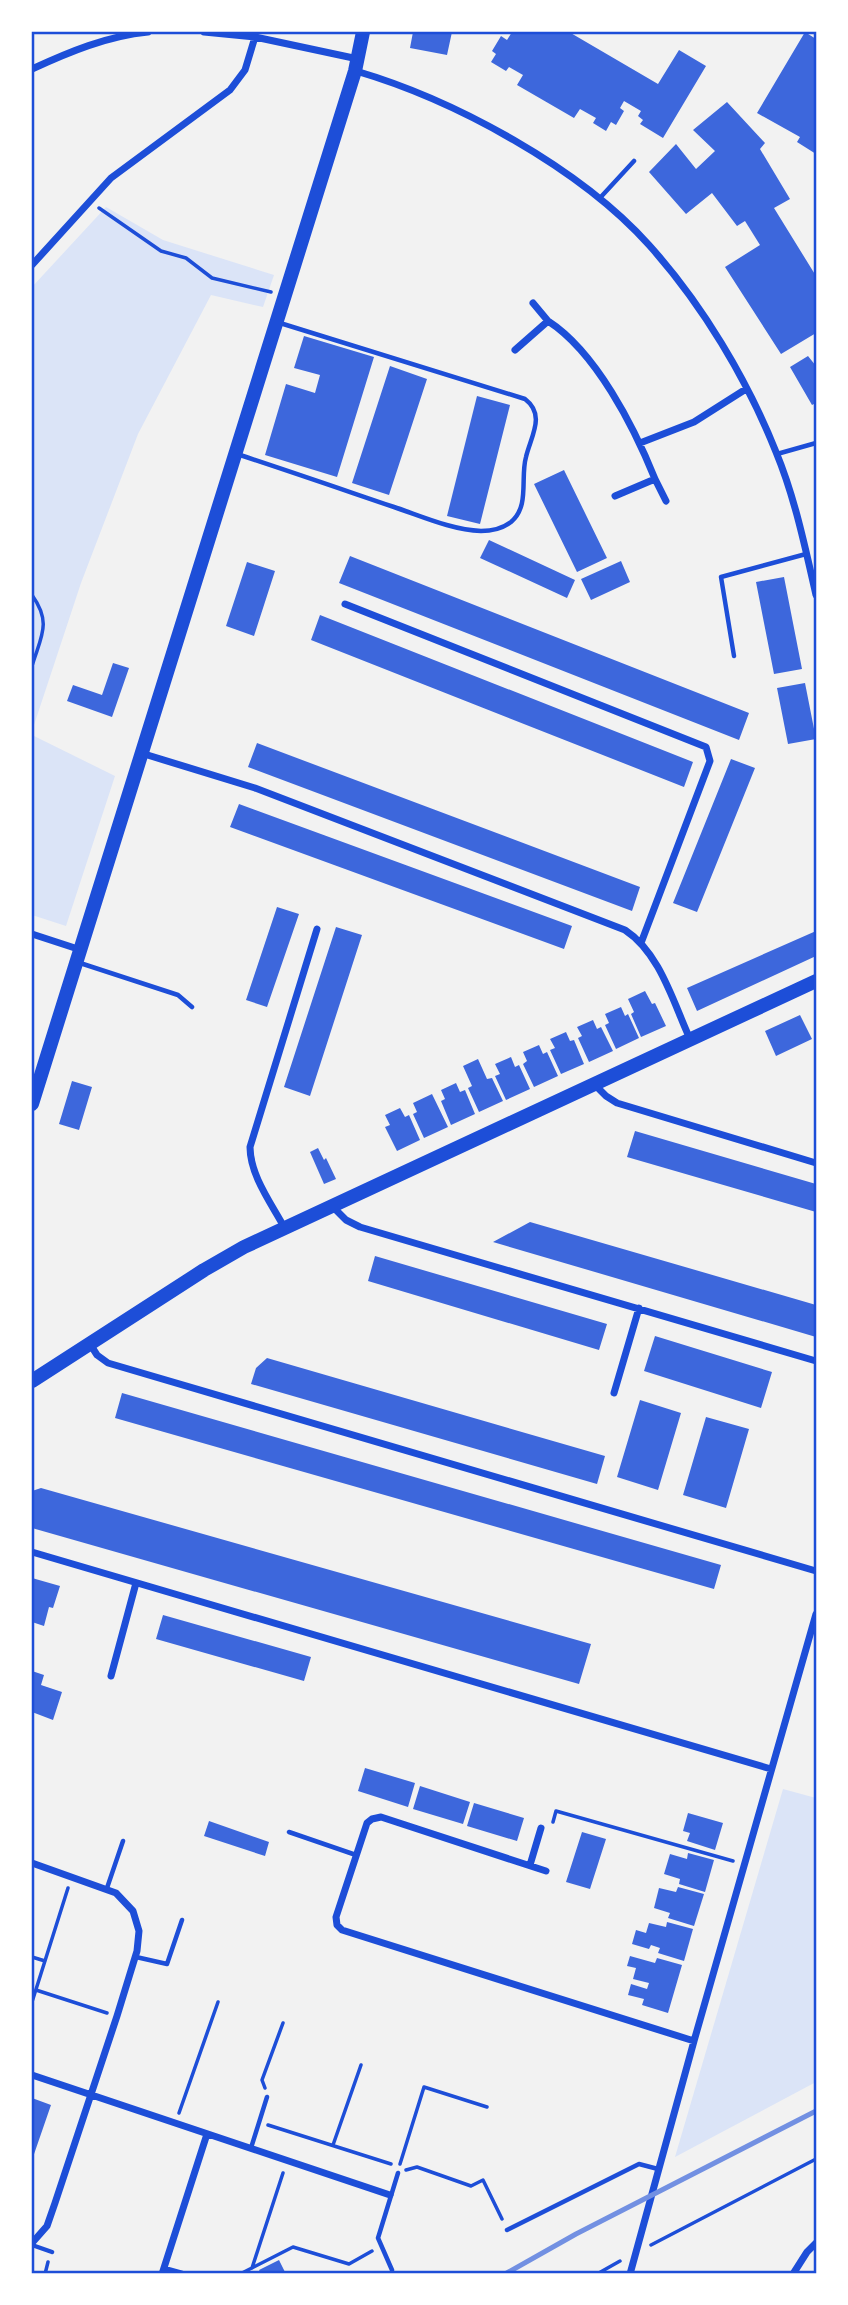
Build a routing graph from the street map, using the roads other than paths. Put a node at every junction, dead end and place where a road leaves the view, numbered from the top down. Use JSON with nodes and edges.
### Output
{"nodes":[{"id":1,"x":148,"y":32,"type":"edge"},
{"id":2,"x":204,"y":32,"type":"edge"},
{"id":3,"x":363,"y":32,"type":"edge"},
{"id":4,"x":255,"y":37,"type":"junction"},
{"id":5,"x":356,"y":65,"type":"junction"},
{"id":6,"x":32,"y":69,"type":"edge"},
{"id":7,"x":634,"y":161,"type":"dead end"},
{"id":8,"x":598,"y":200,"type":"junction"},
{"id":9,"x":32,"y":265,"type":"edge"},
{"id":10,"x":533,"y":303,"type":"dead end"},
{"id":11,"x":548,"y":320,"type":"junction"},
{"id":12,"x":278,"y":322,"type":"junction"},
{"id":13,"x":516,"y":350,"type":"dead end"},
{"id":14,"x":746,"y":389,"type":"junction"},
{"id":15,"x":640,"y":443,"type":"junction"},
{"id":16,"x":817,"y":443,"type":"edge"},
{"id":17,"x":236,"y":454,"type":"junction"},
{"id":18,"x":777,"y":454,"type":"junction"},
{"id":19,"x":655,"y":479,"type":"junction"},
{"id":20,"x":615,"y":496,"type":"dead end"},
{"id":21,"x":666,"y":501,"type":"dead end"},
{"id":22,"x":806,"y":554,"type":"junction"},
{"id":23,"x":817,"y":595,"type":"edge"},
{"id":24,"x":345,"y":604,"type":"dead end"},
{"id":25,"x":734,"y":656,"type":"dead end"},
{"id":26,"x":141,"y":753,"type":"junction"},
{"id":27,"x":317,"y":929,"type":"dead end"},
{"id":28,"x":32,"y":934,"type":"edge"},
{"id":29,"x":642,"y":943,"type":"junction"},
{"id":30,"x":80,"y":956,"type":"junction"},
{"id":31,"x":817,"y":981,"type":"edge"},
{"id":32,"x":192,"y":1007,"type":"dead end"},
{"id":33,"x":690,"y":1040,"type":"junction"},
{"id":34,"x":595,"y":1084,"type":"junction"},
{"id":35,"x":32,"y":1104,"type":"edge"},
{"id":36,"x":817,"y":1163,"type":"edge"},
{"id":37,"x":331,"y":1205,"type":"junction"},
{"id":38,"x":284,"y":1227,"type":"junction"},
{"id":39,"x":639,"y":1308,"type":"junction"},
{"id":40,"x":90,"y":1344,"type":"junction"},
{"id":41,"x":817,"y":1361,"type":"edge"},
{"id":42,"x":32,"y":1381,"type":"edge"},
{"id":43,"x":614,"y":1393,"type":"dead end"},
{"id":44,"x":32,"y":1552,"type":"edge"},
{"id":45,"x":817,"y":1572,"type":"edge"},
{"id":46,"x":136,"y":1583,"type":"junction"},
{"id":47,"x":817,"y":1614,"type":"edge"},
{"id":48,"x":111,"y":1676,"type":"dead end"},
{"id":49,"x":771,"y":1769,"type":"junction"},
{"id":50,"x":541,"y":1828,"type":"road end"},
{"id":51,"x":289,"y":1832,"type":"dead end"},
{"id":52,"x":123,"y":1841,"type":"dead end"},
{"id":53,"x":356,"y":1855,"type":"junction"},
{"id":54,"x":32,"y":1863,"type":"edge"},
{"id":55,"x":530,"y":1865,"type":"junction"},
{"id":56,"x":547,"y":1871,"type":"dead end"},
{"id":57,"x":107,"y":1888,"type":"junction"},
{"id":58,"x":182,"y":1920,"type":"dead end"},
{"id":59,"x":135,"y":1957,"type":"junction"},
{"id":60,"x":694,"y":2041,"type":"junction"},
{"id":61,"x":32,"y":2075,"type":"edge"},
{"id":62,"x":91,"y":2095,"type":"junction"},
{"id":63,"x":267,"y":2097,"type":"road end"},
{"id":64,"x":207,"y":2134,"type":"junction"},
{"id":65,"x":250,"y":2148,"type":"junction"},
{"id":66,"x":398,"y":2173,"type":"road end"},
{"id":67,"x":658,"y":2173,"type":"junction"},
{"id":68,"x":390,"y":2195,"type":"junction"},
{"id":69,"x":507,"y":2230,"type":"road end"},
{"id":70,"x":817,"y":2243,"type":"edge"},
{"id":71,"x":32,"y":2244,"type":"edge"},
{"id":72,"x":52,"y":2252,"type":"dead end"},
{"id":73,"x":392,"y":2270,"type":"dead end"},
{"id":74,"x":163,"y":2271,"type":"edge"},
{"id":75,"x":182,"y":2273,"type":"edge"},
{"id":76,"x":630,"y":2273,"type":"edge"},
{"id":77,"x":793,"y":2273,"type":"edge"}],
"edges":[{"from":1,"to":6,"type":"street"},
{"from":2,"to":4,"type":"street"},
{"from":3,"to":5,"type":"main road"},
{"from":4,"to":5,"type":"street"},
{"from":4,"to":9,"type":"street"},
{"from":5,"to":8,"type":"street"},
{"from":5,"to":12,"type":"main road"},
{"from":7,"to":8,"type":"lane"},
{"from":8,"to":14,"type":"street"},
{"from":10,"to":11,"type":"street"},
{"from":11,"to":13,"type":"street"},
{"from":11,"to":15,"type":"street"},
{"from":12,"to":17,"type":"main road"},
{"from":12,"to":17,"type":"lane"},
{"from":14,"to":15,"type":"street"},
{"from":14,"to":18,"type":"street"},
{"from":15,"to":19,"type":"street"},
{"from":16,"to":18,"type":"lane"},
{"from":17,"to":26,"type":"main road"},
{"from":18,"to":22,"type":"street"},
{"from":19,"to":20,"type":"street"},
{"from":19,"to":21,"type":"street"},
{"from":22,"to":23,"type":"street"},
{"from":22,"to":25,"type":"lane"},
{"from":24,"to":29,"type":"street"},
{"from":26,"to":29,"type":"street"},
{"from":26,"to":30,"type":"main road"},
{"from":27,"to":38,"type":"street"},
{"from":28,"to":30,"type":"street"},
{"from":29,"to":33,"type":"street"},
{"from":30,"to":32,"type":"lane"},
{"from":30,"to":35,"type":"main road"},
{"from":31,"to":33,"type":"main road"},
{"from":33,"to":34,"type":"main road"},
{"from":34,"to":36,"type":"street"},
{"from":34,"to":37,"type":"main road"},
{"from":37,"to":38,"type":"main road"},
{"from":37,"to":39,"type":"street"},
{"from":38,"to":40,"type":"main road"},
{"from":39,"to":41,"type":"street"},
{"from":39,"to":43,"type":"street"},
{"from":40,"to":42,"type":"main road"},
{"from":40,"to":45,"type":"street"},
{"from":44,"to":46,"type":"street"},
{"from":46,"to":48,"type":"street"},
{"from":46,"to":49,"type":"street"},
{"from":47,"to":49,"type":"street"},
{"from":49,"to":60,"type":"street"},
{"from":50,"to":55,"type":"street"},
{"from":51,"to":53,"type":"lane"},
{"from":52,"to":57,"type":"lane"},
{"from":53,"to":55,"type":"street"},
{"from":53,"to":60,"type":"street"},
{"from":54,"to":57,"type":"street"},
{"from":55,"to":56,"type":"street"},
{"from":57,"to":59,"type":"street"},
{"from":58,"to":59,"type":"lane"},
{"from":59,"to":62,"type":"street"},
{"from":60,"to":67,"type":"street"},
{"from":61,"to":62,"type":"street"},
{"from":62,"to":64,"type":"street"},
{"from":62,"to":71,"type":"street"},
{"from":63,"to":65,"type":"lane"},
{"from":64,"to":65,"type":"street"},
{"from":64,"to":74,"type":"street"},
{"from":65,"to":68,"type":"street"},
{"from":66,"to":68,"type":"lane"},
{"from":67,"to":69,"type":"lane"},
{"from":67,"to":76,"type":"street"},
{"from":68,"to":73,"type":"lane"},
{"from":70,"to":77,"type":"street"},
{"from":71,"to":72,"type":"lane"},
{"from":74,"to":75,"type":"street"}]}
